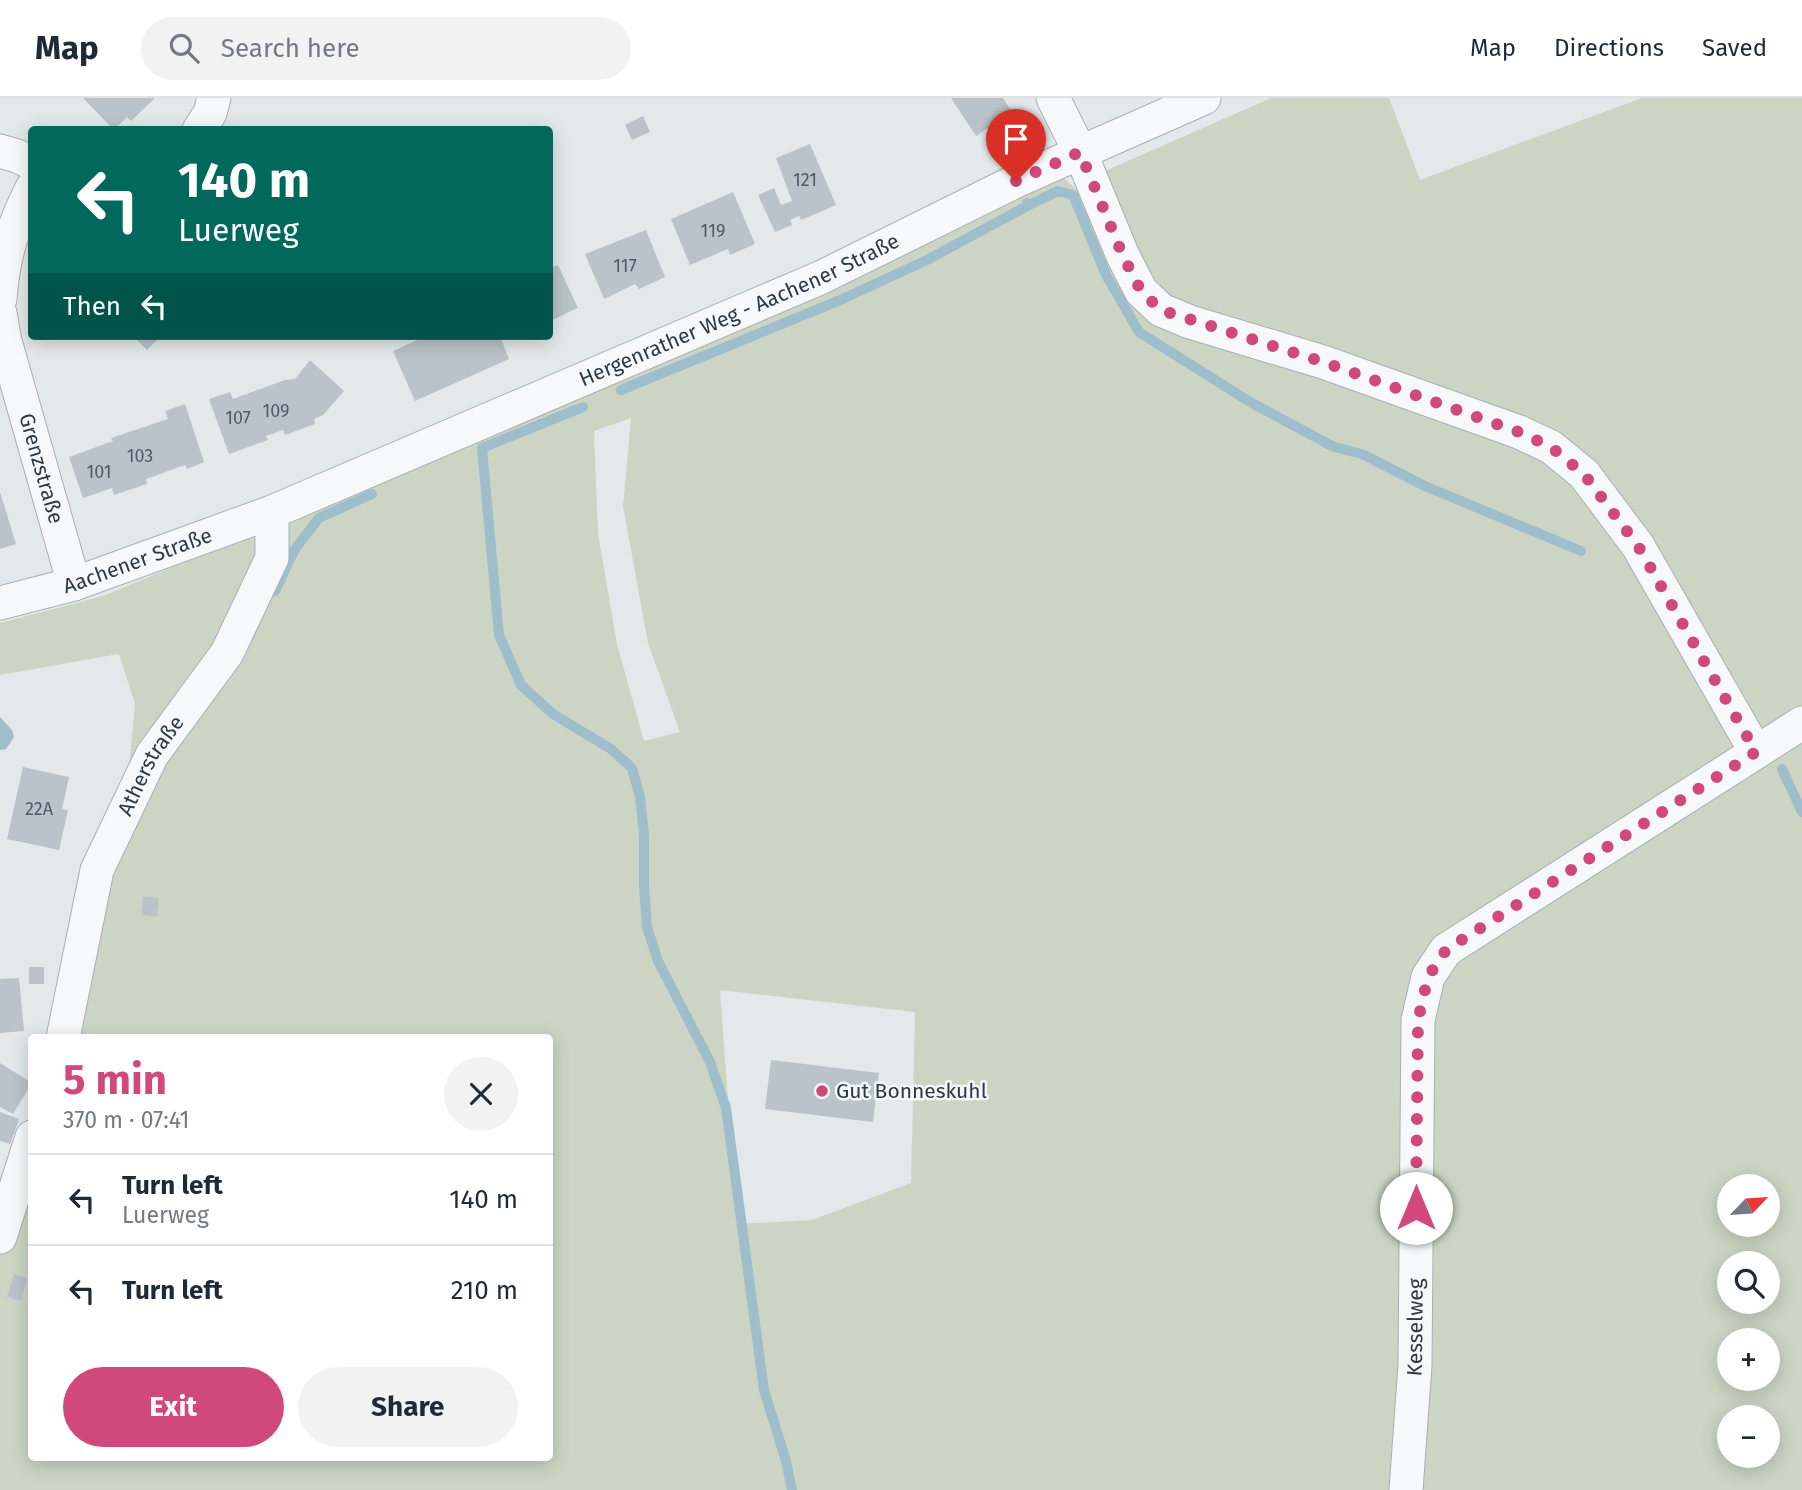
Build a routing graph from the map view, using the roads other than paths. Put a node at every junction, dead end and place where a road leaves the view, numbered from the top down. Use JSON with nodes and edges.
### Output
{"nodes":[{"id":1,"x":214,"y":98,"type":"edge"},
{"id":2,"x":1053,"y":98,"type":"edge"},
{"id":3,"x":1204,"y":98,"type":"edge"},
{"id":4,"x":202,"y":126,"type":"edge"},
{"id":5,"x":0,"y":151,"type":"edge"},
{"id":6,"x":1080,"y":152,"type":"junction"},
{"id":7,"x":28,"y":161,"type":"edge"},
{"id":8,"x":28,"y":197,"type":"edge"},
{"id":9,"x":0,"y":299,"type":"edge"},
{"id":10,"x":0,"y":313,"type":"edge"},
{"id":11,"x":272,"y":512,"type":"junction"},
{"id":12,"x":74,"y":584,"type":"junction"},
{"id":13,"x":0,"y":603,"type":"edge"},
{"id":14,"x":1802,"y":723,"type":"edge"},
{"id":15,"x":1756,"y":752,"type":"junction"},
{"id":16,"x":64,"y":1034,"type":"edge"},
{"id":17,"x":28,"y":1150,"type":"edge"},
{"id":18,"x":0,"y":1237,"type":"edge"},
{"id":19,"x":1406,"y":1490,"type":"edge"}],
"edges":[{"from":1,"to":4,"type":"street"},
{"from":2,"to":6,"type":"street"},
{"from":3,"to":6,"type":"street","name":"Hergenrather Weg - Aachener Straße"},
{"from":5,"to":7,"type":"street"},
{"from":6,"to":11,"type":"street","name":"Hergenrather Weg - Aachener Straße"},
{"from":6,"to":15,"type":"street"},
{"from":8,"to":9,"type":"street"},
{"from":10,"to":12,"type":"street","name":"Grenzstraße"},
{"from":11,"to":12,"type":"street","name":"Aachener Straße"},
{"from":11,"to":16,"type":"street","name":"Atherstraße"},
{"from":12,"to":13,"type":"street","name":"Aachener Straße"},
{"from":14,"to":15,"type":"street","name":"Kesselweg"},
{"from":15,"to":19,"type":"street","name":"Kesselweg"},
{"from":17,"to":18,"type":"street"}]}
